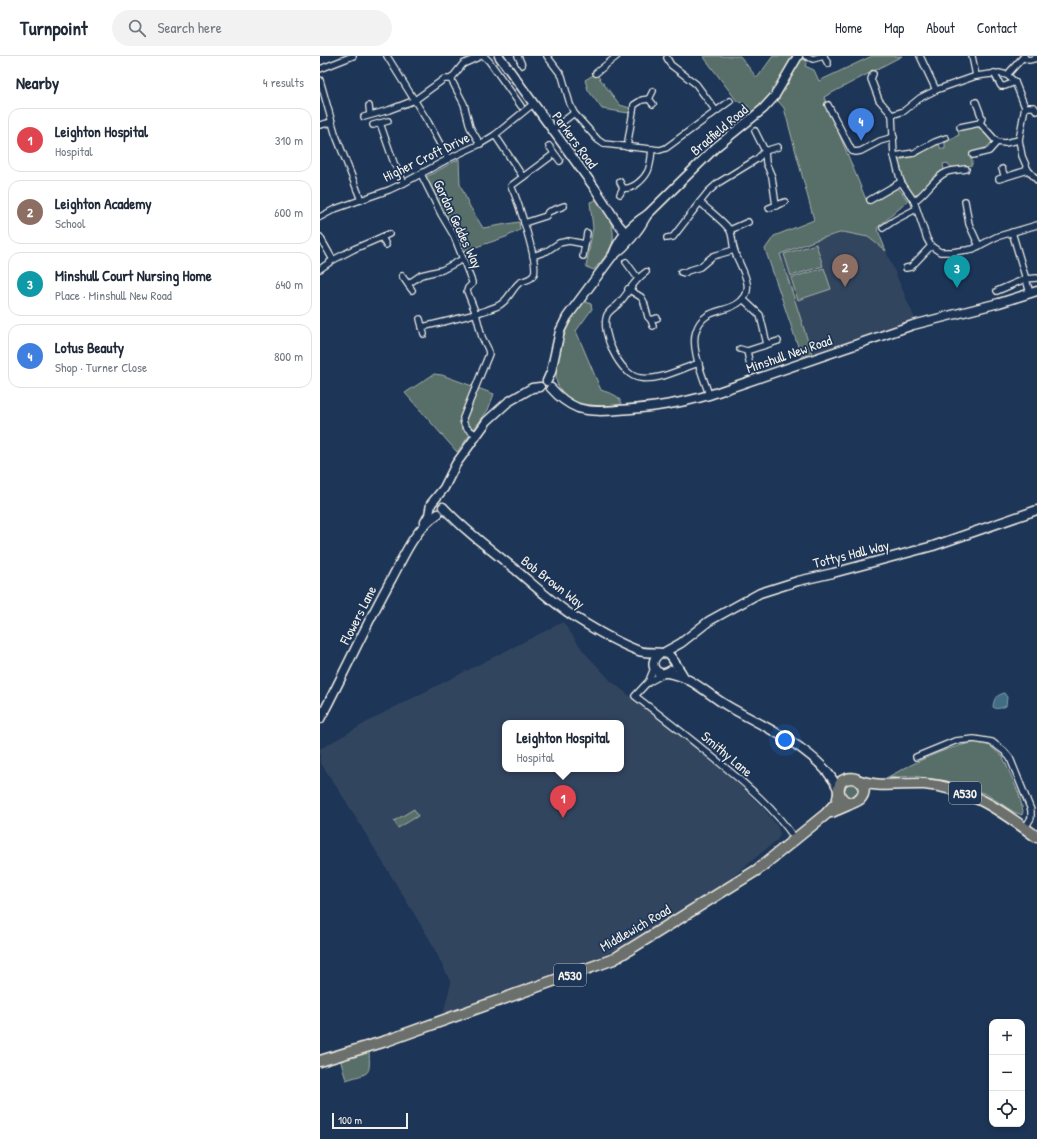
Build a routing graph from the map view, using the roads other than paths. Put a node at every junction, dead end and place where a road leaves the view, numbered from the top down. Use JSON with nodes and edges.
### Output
{"nodes":[{"id":1,"x":353,"y":56,"type":"edge"},
{"id":2,"x":387,"y":56,"type":"edge"},
{"id":3,"x":482,"y":56,"type":"edge"},
{"id":4,"x":499,"y":56,"type":"edge"},
{"id":5,"x":518,"y":56,"type":"edge"},
{"id":6,"x":547,"y":56,"type":"edge"},
{"id":7,"x":606,"y":56,"type":"edge"},
{"id":8,"x":617,"y":56,"type":"edge"},
{"id":9,"x":798,"y":56,"type":"edge"},
{"id":10,"x":806,"y":56,"type":"edge"},
{"id":11,"x":824,"y":56,"type":"edge"},
{"id":12,"x":920,"y":56,"type":"edge"},
{"id":13,"x":972,"y":56,"type":"edge"},
{"id":14,"x":1024,"y":57,"type":"edge"},
{"id":15,"x":667,"y":58,"type":"dead end"},
{"id":16,"x":1037,"y":58,"type":"edge"},
{"id":17,"x":611,"y":61,"type":"junction"},
{"id":18,"x":828,"y":64,"type":"dead end"},
{"id":19,"x":522,"y":65,"type":"dead end"},
{"id":20,"x":320,"y":69,"type":"edge"},
{"id":21,"x":596,"y":73,"type":"dead end"},
{"id":22,"x":994,"y":73,"type":"junction"},
{"id":23,"x":874,"y":74,"type":"dead end"},
{"id":24,"x":1007,"y":75,"type":"junction"},
{"id":25,"x":976,"y":76,"type":"junction"},
{"id":26,"x":450,"y":78,"type":"junction"},
{"id":27,"x":320,"y":80,"type":"edge"},
{"id":28,"x":1015,"y":82,"type":"junction"},
{"id":29,"x":936,"y":90,"type":"junction"},
{"id":30,"x":653,"y":91,"type":"dead end"},
{"id":31,"x":649,"y":99,"type":"junction"},
{"id":32,"x":414,"y":100,"type":"junction"},
{"id":33,"x":730,"y":100,"type":"dead end"},
{"id":34,"x":976,"y":102,"type":"dead end"},
{"id":35,"x":533,"y":104,"type":"junction"},
{"id":36,"x":653,"y":104,"type":"dead end"},
{"id":37,"x":828,"y":105,"type":"dead end"},
{"id":38,"x":369,"y":106,"type":"dead end"},
{"id":39,"x":521,"y":106,"type":"dead end"},
{"id":40,"x":1025,"y":107,"type":"junction"},
{"id":41,"x":1036,"y":107,"type":"edge"},
{"id":42,"x":716,"y":111,"type":"junction"},
{"id":43,"x":574,"y":113,"type":"junction"},
{"id":44,"x":892,"y":115,"type":"junction"},
{"id":45,"x":388,"y":121,"type":"dead end"},
{"id":46,"x":332,"y":122,"type":"junction"},
{"id":47,"x":380,"y":123,"type":"junction"},
{"id":48,"x":980,"y":123,"type":"junction"},
{"id":49,"x":320,"y":125,"type":"edge"},
{"id":50,"x":373,"y":125,"type":"dead end"},
{"id":51,"x":960,"y":127,"type":"dead end"},
{"id":52,"x":552,"y":130,"type":"junction"},
{"id":53,"x":755,"y":131,"type":"dead end"},
{"id":54,"x":495,"y":135,"type":"junction"},
{"id":55,"x":894,"y":137,"type":"junction"},
{"id":56,"x":1019,"y":140,"type":"junction"},
{"id":57,"x":997,"y":142,"type":"junction"},
{"id":58,"x":480,"y":144,"type":"junction"},
{"id":59,"x":549,"y":146,"type":"dead end"},
{"id":60,"x":778,"y":146,"type":"dead end"},
{"id":61,"x":627,"y":147,"type":"junction"},
{"id":62,"x":942,"y":147,"type":"dead end"},
{"id":63,"x":652,"y":149,"type":"junction"},
{"id":64,"x":765,"y":151,"type":"junction"},
{"id":65,"x":554,"y":154,"type":"junction"},
{"id":66,"x":973,"y":155,"type":"dead end"},
{"id":67,"x":894,"y":156,"type":"junction"},
{"id":68,"x":448,"y":159,"type":"junction"},
{"id":69,"x":560,"y":161,"type":"dead end"},
{"id":70,"x":966,"y":169,"type":"dead end"},
{"id":71,"x":1002,"y":169,"type":"dead end"},
{"id":72,"x":1028,"y":170,"type":"junction"},
{"id":73,"x":421,"y":174,"type":"junction"},
{"id":74,"x":523,"y":177,"type":"junction"},
{"id":75,"x":1005,"y":177,"type":"junction"},
{"id":76,"x":999,"y":179,"type":"dead end"},
{"id":77,"x":1037,"y":180,"type":"edge"},
{"id":78,"x":901,"y":182,"type":"junction"},
{"id":79,"x":404,"y":183,"type":"junction"},
{"id":80,"x":620,"y":194,"type":"dead end"},
{"id":81,"x":361,"y":200,"type":"junction"},
{"id":82,"x":870,"y":200,"type":"dead end"},
{"id":83,"x":914,"y":201,"type":"junction"},
{"id":84,"x":965,"y":201,"type":"dead end"},
{"id":85,"x":700,"y":202,"type":"junction"},
{"id":86,"x":784,"y":202,"type":"dead end"},
{"id":87,"x":564,"y":206,"type":"dead end"},
{"id":88,"x":776,"y":206,"type":"junction"},
{"id":89,"x":769,"y":208,"type":"dead end"},
{"id":90,"x":916,"y":209,"type":"junction"},
{"id":91,"x":320,"y":217,"type":"edge"},
{"id":92,"x":748,"y":222,"type":"dead end"},
{"id":93,"x":524,"y":223,"type":"junction"},
{"id":94,"x":1037,"y":225,"type":"edge"},
{"id":95,"x":883,"y":228,"type":"dead end"},
{"id":96,"x":730,"y":230,"type":"junction"},
{"id":97,"x":1012,"y":232,"type":"junction"},
{"id":98,"x":587,"y":233,"type":"dead end"},
{"id":99,"x":390,"y":234,"type":"dead end"},
{"id":100,"x":320,"y":236,"type":"edge"},
{"id":101,"x":628,"y":236,"type":"junction"},
{"id":102,"x":382,"y":237,"type":"junction"},
{"id":103,"x":672,"y":239,"type":"dead end"},
{"id":104,"x":585,"y":244,"type":"junction"},
{"id":105,"x":386,"y":245,"type":"dead end"},
{"id":106,"x":931,"y":246,"type":"junction"},
{"id":107,"x":979,"y":246,"type":"junction"},
{"id":108,"x":734,"y":250,"type":"junction"},
{"id":109,"x":533,"y":256,"type":"junction"},
{"id":110,"x":583,"y":256,"type":"dead end"},
{"id":111,"x":463,"y":259,"type":"junction"},
{"id":112,"x":333,"y":260,"type":"junction"},
{"id":113,"x":626,"y":262,"type":"dead end"},
{"id":114,"x":320,"y":269,"type":"edge"},
{"id":115,"x":910,"y":269,"type":"dead end"},
{"id":116,"x":646,"y":272,"type":"dead end"},
{"id":117,"x":684,"y":274,"type":"dead end"},
{"id":118,"x":402,"y":276,"type":"dead end"},
{"id":119,"x":637,"y":277,"type":"junction"},
{"id":120,"x":1037,"y":278,"type":"edge"},
{"id":121,"x":1025,"y":279,"type":"junction"},
{"id":122,"x":408,"y":284,"type":"junction"},
{"id":123,"x":628,"y":289,"type":"junction"},
{"id":124,"x":412,"y":290,"type":"dead end"},
{"id":125,"x":997,"y":291,"type":"dead end"},
{"id":126,"x":1033,"y":292,"type":"edge"},
{"id":127,"x":743,"y":299,"type":"junction"},
{"id":128,"x":476,"y":314,"type":"junction"},
{"id":129,"x":420,"y":319,"type":"dead end"},
{"id":130,"x":654,"y":321,"type":"dead end"},
{"id":131,"x":422,"y":327,"type":"junction"},
{"id":132,"x":424,"y":334,"type":"dead end"},
{"id":133,"x":778,"y":341,"type":"dead end"},
{"id":134,"x":767,"y":344,"type":"junction"},
{"id":135,"x":740,"y":350,"type":"dead end"},
{"id":136,"x":747,"y":351,"type":"junction"},
{"id":137,"x":699,"y":363,"type":"junction"},
{"id":138,"x":750,"y":366,"type":"dead end"},
{"id":139,"x":549,"y":385,"type":"junction"},
{"id":140,"x":709,"y":395,"type":"junction"},
{"id":141,"x":477,"y":435,"type":"junction"},
{"id":142,"x":444,"y":488,"type":"junction"},
{"id":143,"x":434,"y":502,"type":"junction"},
{"id":144,"x":430,"y":510,"type":"junction"},
{"id":145,"x":440,"y":510,"type":"junction"},
{"id":146,"x":1037,"y":510,"type":"edge"},
{"id":147,"x":424,"y":525,"type":"junction"},
{"id":148,"x":681,"y":643,"type":"junction"},
{"id":149,"x":641,"y":652,"type":"junction"},
{"id":150,"x":661,"y":653,"type":"junction"},
{"id":151,"x":673,"y":661,"type":"junction"},
{"id":152,"x":653,"y":666,"type":"junction"},
{"id":153,"x":666,"y":674,"type":"junction"},
{"id":154,"x":684,"y":677,"type":"junction"},
{"id":155,"x":648,"y":683,"type":"junction"},
{"id":156,"x":320,"y":719,"type":"edge"},
{"id":157,"x":916,"y":758,"type":"dead end"},
{"id":158,"x":828,"y":772,"type":"junction"},
{"id":159,"x":847,"y":779,"type":"junction"},
{"id":160,"x":860,"y":781,"type":"junction"},
{"id":161,"x":882,"y":785,"type":"junction"},
{"id":162,"x":839,"y":792,"type":"junction"},
{"id":163,"x":863,"y":794,"type":"junction"},
{"id":164,"x":852,"y":803,"type":"junction"},
{"id":165,"x":826,"y":814,"type":"junction"},
{"id":166,"x":1026,"y":828,"type":"junction"},
{"id":167,"x":1037,"y":836,"type":"edge"},
{"id":168,"x":795,"y":839,"type":"junction"},
{"id":169,"x":320,"y":1062,"type":"edge"}],
"edges":[{"from":1,"to":20,"type":"street"},
{"from":2,"to":32,"type":"street"},
{"from":3,"to":26,"type":"street"},
{"from":3,"to":39,"type":"street"},
{"from":4,"to":35,"type":"street","name":"Parkers Road"},
{"from":5,"to":19,"type":"street"},
{"from":6,"to":43,"type":"street"},
{"from":7,"to":17,"type":"street"},
{"from":8,"to":17,"type":"street"},
{"from":9,"to":101,"type":"street","name":"Bradfield Road"},
{"from":10,"to":11,"type":"street"},
{"from":11,"to":18,"type":"street"},
{"from":12,"to":29,"type":"street"},
{"from":13,"to":25,"type":"street"},
{"from":14,"to":16,"type":"street"},
{"from":14,"to":24,"type":"street"},
{"from":15,"to":42,"type":"street"},
{"from":17,"to":21,"type":"street"},
{"from":22,"to":24,"type":"street"},
{"from":22,"to":25,"type":"street"},
{"from":22,"to":28,"type":"street"},
{"from":23,"to":44,"type":"street"},
{"from":24,"to":28,"type":"street"},
{"from":25,"to":29,"type":"street"},
{"from":26,"to":32,"type":"street"},
{"from":26,"to":58,"type":"street"},
{"from":27,"to":46,"type":"street"},
{"from":28,"to":40,"type":"street"},
{"from":29,"to":44,"type":"street"},
{"from":30,"to":31,"type":"street"},
{"from":31,"to":36,"type":"street"},
{"from":31,"to":61,"type":"street"},
{"from":32,"to":38,"type":"street"},
{"from":32,"to":68,"type":"street"},
{"from":33,"to":42,"type":"street"},
{"from":34,"to":48,"type":"street"},
{"from":35,"to":52,"type":"street","name":"Parkers Road"},
{"from":35,"to":54,"type":"street","name":"Higher Croft Drive"},
{"from":37,"to":55,"type":"street"},
{"from":40,"to":41,"type":"street"},
{"from":40,"to":56,"type":"street"},
{"from":42,"to":63,"type":"street"},
{"from":43,"to":52,"type":"street"},
{"from":43,"to":61,"type":"street"},
{"from":44,"to":55,"type":"street"},
{"from":45,"to":47,"type":"street"},
{"from":46,"to":49,"type":"street"},
{"from":46,"to":81,"type":"street"},
{"from":47,"to":50,"type":"street"},
{"from":47,"to":79,"type":"street"},
{"from":48,"to":51,"type":"street"},
{"from":48,"to":57,"type":"street"},
{"from":52,"to":101,"type":"street","name":"Parkers Road"},
{"from":53,"to":64,"type":"street"},
{"from":54,"to":58,"type":"street","name":"Higher Croft Drive"},
{"from":54,"to":74,"type":"street"},
{"from":55,"to":67,"type":"street"},
{"from":56,"to":57,"type":"street"},
{"from":56,"to":72,"type":"street"},
{"from":57,"to":66,"type":"street"},
{"from":58,"to":68,"type":"street","name":"Higher Croft Drive"},
{"from":59,"to":65,"type":"street"},
{"from":60,"to":64,"type":"street"},
{"from":61,"to":63,"type":"street"},
{"from":62,"to":67,"type":"street"},
{"from":63,"to":80,"type":"street"},
{"from":64,"to":85,"type":"street"},
{"from":64,"to":88,"type":"street"},
{"from":65,"to":69,"type":"street"},
{"from":65,"to":74,"type":"street"},
{"from":67,"to":78,"type":"street"},
{"from":68,"to":73,"type":"street","name":"Higher Croft Drive"},
{"from":70,"to":83,"type":"street"},
{"from":71,"to":75,"type":"street"},
{"from":72,"to":75,"type":"street"},
{"from":72,"to":77,"type":"street"},
{"from":73,"to":79,"type":"street","name":"Higher Croft Drive"},
{"from":73,"to":111,"type":"street","name":"Gordon Geddes Way"},
{"from":74,"to":93,"type":"street"},
{"from":75,"to":76,"type":"street"},
{"from":78,"to":82,"type":"street"},
{"from":78,"to":83,"type":"street"},
{"from":79,"to":81,"type":"street","name":"Higher Croft Drive"},
{"from":81,"to":91,"type":"street","name":"Higher Croft Drive"},
{"from":83,"to":90,"type":"street"},
{"from":84,"to":107,"type":"street"},
{"from":85,"to":96,"type":"street"},
{"from":85,"to":103,"type":"street"},
{"from":86,"to":88,"type":"street"},
{"from":87,"to":93,"type":"street"},
{"from":88,"to":89,"type":"street"},
{"from":90,"to":95,"type":"street"},
{"from":90,"to":106,"type":"street"},
{"from":92,"to":96,"type":"street"},
{"from":93,"to":109,"type":"street"},
{"from":94,"to":97,"type":"street"},
{"from":96,"to":108,"type":"street"},
{"from":97,"to":107,"type":"street"},
{"from":97,"to":121,"type":"street"},
{"from":98,"to":104,"type":"street"},
{"from":99,"to":102,"type":"street"},
{"from":100,"to":112,"type":"street"},
{"from":101,"to":139,"type":"street","name":"Bradfield Road"},
{"from":102,"to":105,"type":"street"},
{"from":102,"to":112,"type":"street"},
{"from":104,"to":109,"type":"street"},
{"from":104,"to":110,"type":"street"},
{"from":106,"to":107,"type":"street"},
{"from":106,"to":115,"type":"street"},
{"from":108,"to":117,"type":"street"},
{"from":108,"to":127,"type":"street"},
{"from":109,"to":128,"type":"street"},
{"from":111,"to":122,"type":"street"},
{"from":111,"to":128,"type":"street","name":"Gordon Geddes Way"},
{"from":112,"to":114,"type":"street"},
{"from":113,"to":119,"type":"street"},
{"from":116,"to":119,"type":"street"},
{"from":118,"to":122,"type":"street"},
{"from":119,"to":123,"type":"street"},
{"from":120,"to":121,"type":"street"},
{"from":121,"to":125,"type":"street"},
{"from":121,"to":126,"type":"street"},
{"from":122,"to":124,"type":"street"},
{"from":123,"to":130,"type":"street"},
{"from":123,"to":137,"type":"street"},
{"from":126,"to":140,"type":"street","name":"Minshull New Road"},
{"from":127,"to":134,"type":"street"},
{"from":127,"to":137,"type":"street"},
{"from":128,"to":131,"type":"street"},
{"from":128,"to":141,"type":"street","name":"Gordon Geddes Way"},
{"from":129,"to":131,"type":"street"},
{"from":131,"to":132,"type":"street"},
{"from":133,"to":134,"type":"street"},
{"from":134,"to":136,"type":"street"},
{"from":135,"to":136,"type":"street"},
{"from":136,"to":138,"type":"street"},
{"from":137,"to":140,"type":"street"},
{"from":139,"to":140,"type":"street","name":"Minshull New Road"},
{"from":139,"to":141,"type":"street"},
{"from":141,"to":142,"type":"street"},
{"from":142,"to":143,"type":"street"},
{"from":142,"to":145,"type":"street"},
{"from":143,"to":144,"type":"street"},
{"from":143,"to":145,"type":"street"},
{"from":144,"to":145,"type":"street"},
{"from":144,"to":147,"type":"street","name":"Flowers Lane"},
{"from":145,"to":147,"type":"street","name":"Flowers Lane"},
{"from":145,"to":149,"type":"street","name":"Bob Brown Way"},
{"from":146,"to":148,"type":"street","name":"Tottys Hall Way"},
{"from":147,"to":156,"type":"street","name":"Flowers Lane"},
{"from":148,"to":150,"type":"street","name":"Tottys Hall Way"},
{"from":148,"to":151,"type":"street","name":"Tottys Hall Way"},
{"from":149,"to":150,"type":"street","name":"Bob Brown Way"},
{"from":149,"to":152,"type":"street","name":"Bob Brown Way"},
{"from":150,"to":151,"type":"street"},
{"from":150,"to":152,"type":"street"},
{"from":151,"to":153,"type":"street"},
{"from":151,"to":154,"type":"street"},
{"from":152,"to":153,"type":"street"},
{"from":152,"to":155,"type":"street"},
{"from":153,"to":154,"type":"street"},
{"from":153,"to":155,"type":"street"},
{"from":154,"to":158,"type":"street"},
{"from":155,"to":168,"type":"street","name":"Smithy Lane"},
{"from":157,"to":166,"type":"street"},
{"from":158,"to":159,"type":"street"},
{"from":158,"to":162,"type":"street"},
{"from":159,"to":160,"type":"highway"},
{"from":159,"to":162,"type":"highway"},
{"from":160,"to":161,"type":"highway","number":"A530"},
{"from":160,"to":163,"type":"highway"},
{"from":161,"to":163,"type":"highway","number":"A530"},
{"from":161,"to":166,"type":"highway","number":"A530"},
{"from":162,"to":164,"type":"highway"},
{"from":162,"to":165,"type":"highway","name":"Middlewich Road","number":"A530"},
{"from":163,"to":164,"type":"highway"},
{"from":164,"to":165,"type":"highway","name":"Middlewich Road","number":"A530"},
{"from":165,"to":168,"type":"highway","name":"Middlewich Road","number":"A530"},
{"from":166,"to":167,"type":"highway","number":"A530"},
{"from":168,"to":169,"type":"highway","name":"Middlewich Road","number":"A530"}]}
